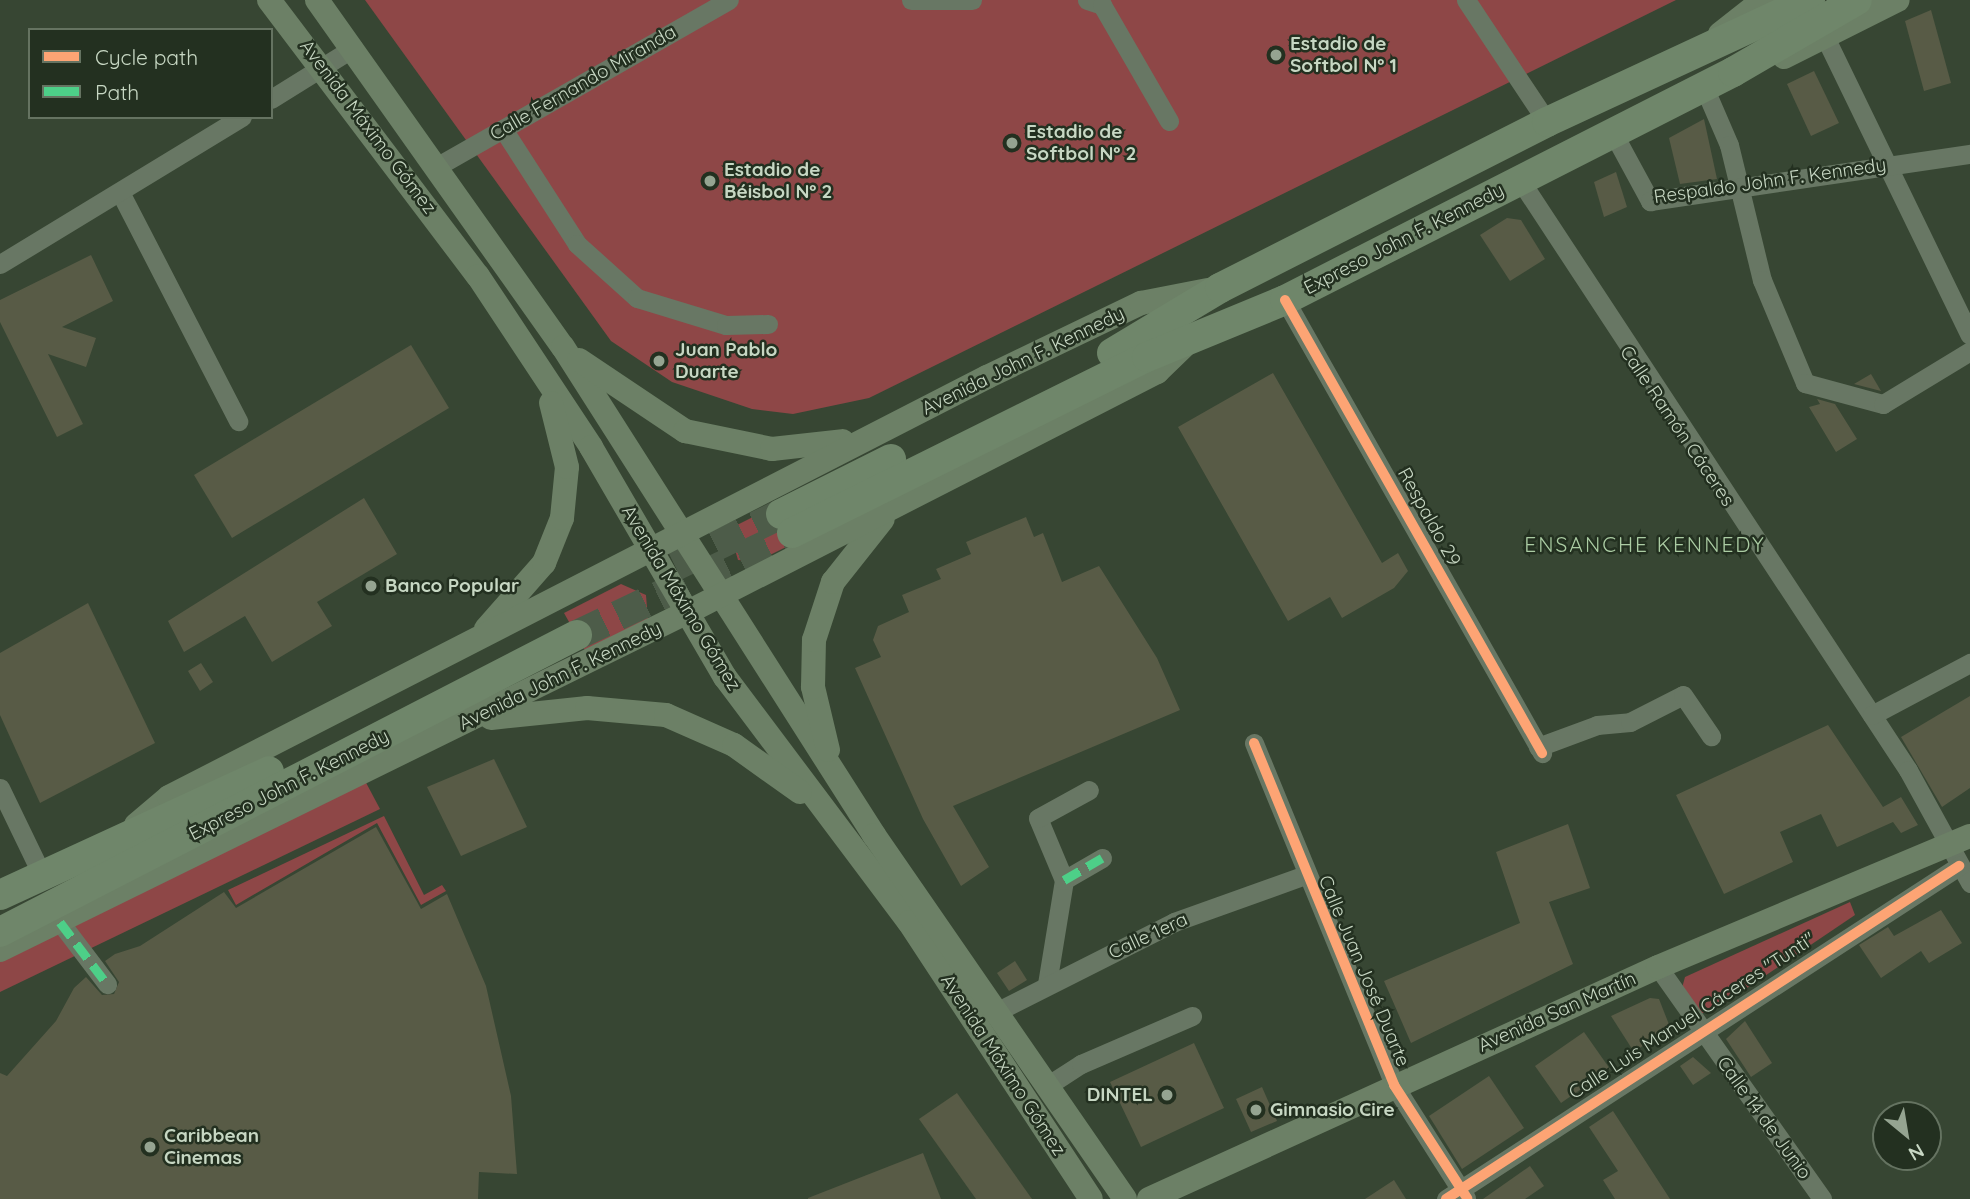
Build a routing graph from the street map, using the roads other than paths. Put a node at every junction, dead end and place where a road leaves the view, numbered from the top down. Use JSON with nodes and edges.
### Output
{"nodes":[{"id":1,"x":270,"y":0,"type":"edge"},
{"id":2,"x":317,"y":0,"type":"edge"},
{"id":3,"x":729,"y":0,"type":"edge"},
{"id":4,"x":911,"y":0,"type":"edge"},
{"id":5,"x":972,"y":0,"type":"edge"},
{"id":6,"x":1087,"y":0,"type":"edge"},
{"id":7,"x":1466,"y":0,"type":"edge"},
{"id":8,"x":1810,"y":0,"type":"edge"},
{"id":9,"x":1857,"y":0,"type":"edge"},
{"id":10,"x":1898,"y":0,"type":"edge"},
{"id":11,"x":1761,"y":1,"type":"edge"},
{"id":12,"x":1825,"y":37,"type":"junction"},
{"id":13,"x":1708,"y":44,"type":"junction"},
{"id":14,"x":353,"y":48,"type":"junction"},
{"id":15,"x":322,"y":68,"type":"junction"},
{"id":16,"x":1733,"y":72,"type":"junction"},
{"id":17,"x":1704,"y":87,"type":"junction"},
{"id":18,"x":273,"y":98,"type":"edge"},
{"id":19,"x":239,"y":119,"type":"edge"},
{"id":20,"x":1169,"y":121,"type":"dead end"},
{"id":21,"x":1546,"y":122,"type":"junction"},
{"id":22,"x":503,"y":129,"type":"junction"},
{"id":23,"x":1612,"y":131,"type":"junction"},
{"id":24,"x":1970,"y":154,"type":"edge"},
{"id":25,"x":1885,"y":166,"type":"junction"},
{"id":26,"x":436,"y":167,"type":"junction"},
{"id":27,"x":1520,"y":180,"type":"junction"},
{"id":28,"x":1741,"y":188,"type":"junction"},
{"id":29,"x":120,"y":191,"type":"junction"},
{"id":30,"x":0,"y":264,"type":"edge"},
{"id":31,"x":1220,"y":288,"type":"junction"},
{"id":32,"x":1285,"y":299,"type":"junction"},
{"id":33,"x":768,"y":324,"type":"dead end"},
{"id":34,"x":1970,"y":335,"type":"edge"},
{"id":35,"x":1184,"y":346,"type":"junction"},
{"id":36,"x":563,"y":347,"type":"junction"},
{"id":37,"x":1970,"y":351,"type":"edge"},
{"id":38,"x":537,"y":366,"type":"junction"},
{"id":39,"x":238,"y":421,"type":"dead end"},
{"id":40,"x":878,"y":433,"type":"junction"},
{"id":41,"x":925,"y":490,"type":"junction"},
{"id":42,"x":681,"y":533,"type":"junction"},
{"id":43,"x":652,"y":547,"type":"junction"},
{"id":44,"x":717,"y":597,"type":"junction"},
{"id":45,"x":690,"y":611,"type":"junction"},
{"id":46,"x":1970,"y":663,"type":"edge"},
{"id":47,"x":426,"y":667,"type":"junction"},
{"id":48,"x":1872,"y":715,"type":"junction"},
{"id":49,"x":457,"y":726,"type":"junction"},
{"id":50,"x":1711,"y":736,"type":"dead end"},
{"id":51,"x":1255,"y":743,"type":"dead end"},
{"id":52,"x":0,"y":788,"type":"edge"},
{"id":53,"x":845,"y":789,"type":"junction"},
{"id":54,"x":1089,"y":790,"type":"dead end"},
{"id":55,"x":827,"y":815,"type":"junction"},
{"id":56,"x":130,"y":830,"type":"junction"},
{"id":57,"x":1959,"y":849,"type":"edge"},
{"id":58,"x":1102,"y":858,"type":"dead end"},
{"id":59,"x":42,"y":875,"type":"junction"},
{"id":60,"x":1305,"y":875,"type":"junction"},
{"id":61,"x":1064,"y":880,"type":"junction"},
{"id":62,"x":1970,"y":883,"type":"edge"},
{"id":63,"x":0,"y":895,"type":"edge"},
{"id":64,"x":60,"y":922,"type":"junction"},
{"id":65,"x":0,"y":932,"type":"edge"},
{"id":66,"x":0,"y":950,"type":"edge"},
{"id":67,"x":1658,"y":967,"type":"junction"},
{"id":68,"x":107,"y":984,"type":"dead end"},
{"id":69,"x":1047,"y":985,"type":"junction"},
{"id":70,"x":998,"y":1011,"type":"junction"},
{"id":71,"x":1192,"y":1016,"type":"dead end"},
{"id":72,"x":1700,"y":1030,"type":"junction"},
{"id":73,"x":1050,"y":1084,"type":"junction"},
{"id":74,"x":1394,"y":1085,"type":"junction"},
{"id":75,"x":1458,"y":1196,"type":"edge"},
{"id":76,"x":1091,"y":1199,"type":"edge"},
{"id":77,"x":1125,"y":1199,"type":"edge"},
{"id":78,"x":1149,"y":1199,"type":"edge"},
{"id":79,"x":1822,"y":1199,"type":"edge"}],
"edges":[{"from":1,"to":15,"type":"main road","name":"Avenida Máximo Gómez"},
{"from":2,"to":14,"type":"main road","name":"Avenida Máximo Gómez"},
{"from":3,"to":22,"type":"street","name":"Calle Fernando Miranda"},
{"from":4,"to":5,"type":"street"},
{"from":6,"to":20,"type":"street"},
{"from":7,"to":21,"type":"street"},
{"from":8,"to":13,"type":"highway","name":"Expreso John F. Kennedy"},
{"from":9,"to":16,"type":"highway","name":"Expreso John F. Kennedy"},
{"from":10,"to":12,"type":"main road"},
{"from":11,"to":13,"type":"main road"},
{"from":12,"to":16,"type":"main road"},
{"from":12,"to":25,"type":"street"},
{"from":13,"to":21,"type":"highway","name":"Expreso John F. Kennedy"},
{"from":14,"to":15,"type":"street"},
{"from":14,"to":26,"type":"main road","name":"Avenida Máximo Gómez"},
{"from":15,"to":18,"type":"street"},
{"from":15,"to":38,"type":"main road","name":"Avenida Máximo Gómez"},
{"from":16,"to":17,"type":"highway","name":"Expreso John F. Kennedy"},
{"from":17,"to":23,"type":"highway","name":"Expreso John F. Kennedy"},
{"from":17,"to":28,"type":"street"},
{"from":19,"to":29,"type":"street"},
{"from":21,"to":31,"type":"highway","name":"Expreso John F. Kennedy"},
{"from":22,"to":26,"type":"street","name":"Calle Fernando Miranda"},
{"from":22,"to":33,"type":"street"},
{"from":23,"to":27,"type":"highway","name":"Expreso John F. Kennedy"},
{"from":23,"to":28,"type":"street","name":"Respaldo John F. Kennedy"},
{"from":24,"to":25,"type":"street","name":"Respaldo John F. Kennedy"},
{"from":25,"to":28,"type":"street","name":"Respaldo John F. Kennedy"},
{"from":25,"to":34,"type":"street"},
{"from":26,"to":36,"type":"main road","name":"Avenida Máximo Gómez"},
{"from":27,"to":32,"type":"highway","name":"Expreso John F. Kennedy"},
{"from":27,"to":48,"type":"street","name":"Calle Ramón Cáceres"},
{"from":28,"to":37,"type":"street"},
{"from":29,"to":30,"type":"street"},
{"from":29,"to":39,"type":"street"},
{"from":31,"to":35,"type":"highway","name":"Expreso John F. Kennedy"},
{"from":31,"to":40,"type":"main road","name":"Avenida John F. Kennedy"},
{"from":32,"to":35,"type":"highway","name":"Expreso John F. Kennedy"},
{"from":32,"to":50,"type":"street","name":"Respaldo 29"},
{"from":35,"to":41,"type":"main road","name":"Avenida John F. Kennedy"},
{"from":36,"to":40,"type":"main road"},
{"from":36,"to":42,"type":"main road","name":"Avenida Máximo Gómez"},
{"from":38,"to":43,"type":"main road","name":"Avenida Máximo Gómez"},
{"from":38,"to":47,"type":"main road"},
{"from":40,"to":42,"type":"main road","name":"Avenida John F. Kennedy"},
{"from":41,"to":44,"type":"main road","name":"Avenida John F. Kennedy"},
{"from":41,"to":53,"type":"main road"},
{"from":42,"to":43,"type":"main road","name":"Avenida John F. Kennedy"},
{"from":42,"to":44,"type":"main road","name":"Avenida Máximo Gómez"},
{"from":43,"to":45,"type":"main road","name":"Avenida Máximo Gómez"},
{"from":43,"to":47,"type":"main road","name":"Avenida John F. Kennedy"},
{"from":44,"to":45,"type":"main road","name":"Avenida John F. Kennedy"},
{"from":44,"to":53,"type":"main road","name":"Avenida Máximo Gómez"},
{"from":45,"to":49,"type":"main road","name":"Avenida John F. Kennedy"},
{"from":45,"to":55,"type":"main road","name":"Avenida Máximo Gómez"},
{"from":46,"to":48,"type":"street"},
{"from":47,"to":56,"type":"main road","name":"Avenida John F. Kennedy"},
{"from":48,"to":57,"type":"street","name":"Calle Ramón Cáceres"},
{"from":49,"to":55,"type":"main road"},
{"from":49,"to":64,"type":"main road","name":"Avenida John F. Kennedy"},
{"from":51,"to":60,"type":"street","name":"Calle Juan José Duarte"},
{"from":52,"to":59,"type":"street"},
{"from":53,"to":70,"type":"main road","name":"Avenida Máximo Gómez"},
{"from":54,"to":61,"type":"street"},
{"from":55,"to":76,"type":"main road","name":"Avenida Máximo Gómez"},
{"from":56,"to":59,"type":"highway","name":"Expreso John F. Kennedy"},
{"from":56,"to":65,"type":"highway","name":"Expreso John F. Kennedy"},
{"from":57,"to":62,"type":"street","name":"Calle Ramón Cáceres"},
{"from":57,"to":67,"type":"main road","name":"Avenida San Martín"},
{"from":57,"to":72,"type":"street","name":"Calle Luis Manuel Cáceres \"Tunti\""},
{"from":58,"to":61,"type":"street"},
{"from":59,"to":63,"type":"highway","name":"Expreso John F. Kennedy"},
{"from":60,"to":69,"type":"street","name":"Calle 1era"},
{"from":60,"to":74,"type":"street","name":"Calle Juan José Duarte"},
{"from":61,"to":69,"type":"street"},
{"from":64,"to":66,"type":"main road","name":"Avenida John F. Kennedy"},
{"from":64,"to":68,"type":"street"},
{"from":67,"to":72,"type":"street","name":"Calle 14 de Junio"},
{"from":67,"to":74,"type":"main road","name":"Avenida San Martín"},
{"from":69,"to":70,"type":"street","name":"Calle 1era"},
{"from":70,"to":73,"type":"main road","name":"Avenida Máximo Gómez"},
{"from":71,"to":73,"type":"street"},
{"from":72,"to":75,"type":"street","name":"Calle Luis Manuel Cáceres \"Tunti\""},
{"from":72,"to":79,"type":"street","name":"Calle 14 de Junio"},
{"from":73,"to":77,"type":"main road","name":"Avenida Máximo Gómez"},
{"from":74,"to":75,"type":"street","name":"Calle Juan José Duarte"},
{"from":74,"to":78,"type":"main road","name":"Avenida San Martín"}]}
